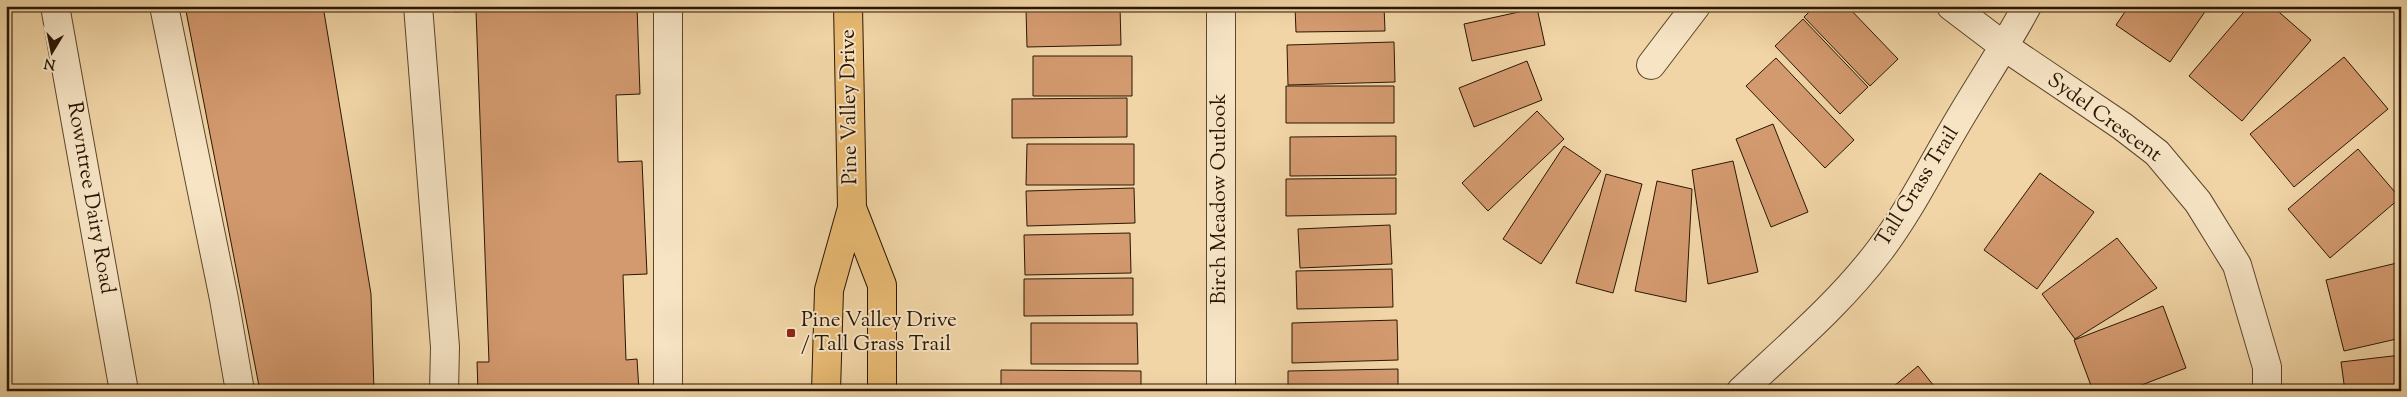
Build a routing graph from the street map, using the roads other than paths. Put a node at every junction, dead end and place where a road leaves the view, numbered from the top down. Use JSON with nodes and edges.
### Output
{"nodes":[{"id":1,"x":55,"y":6,"type":"edge"},
{"id":2,"x":164,"y":6,"type":"edge"},
{"id":3,"x":418,"y":6,"type":"edge"},
{"id":4,"x":668,"y":6,"type":"edge"},
{"id":5,"x":848,"y":6,"type":"edge"},
{"id":6,"x":1221,"y":6,"type":"edge"},
{"id":7,"x":1696,"y":6,"type":"edge"},
{"id":8,"x":1950,"y":6,"type":"edge"},
{"id":9,"x":2026,"y":6,"type":"edge"},
{"id":10,"x":2005,"y":47,"type":"junction"},
{"id":11,"x":1651,"y":65,"type":"dead end"},
{"id":12,"x":852,"y":208,"type":"junction"},
{"id":13,"x":824,"y":388,"type":"edge"},
{"id":14,"x":124,"y":391,"type":"edge"},
{"id":15,"x":240,"y":391,"type":"edge"},
{"id":16,"x":444,"y":391,"type":"edge"},
{"id":17,"x":668,"y":391,"type":"edge"},
{"id":18,"x":882,"y":391,"type":"edge"},
{"id":19,"x":1221,"y":391,"type":"edge"},
{"id":20,"x":1741,"y":391,"type":"edge"},
{"id":21,"x":2267,"y":391,"type":"edge"}],
"edges":[{"from":1,"to":14,"type":"street","name":"Rowntree Dairy Road"},
{"from":2,"to":15,"type":"street"},
{"from":3,"to":16,"type":"street"},
{"from":4,"to":17,"type":"street"},
{"from":5,"to":12,"type":"main road","name":"Pine Valley Drive"},
{"from":6,"to":19,"type":"street","name":"Birch Meadow Outlook"},
{"from":7,"to":11,"type":"street"},
{"from":8,"to":10,"type":"street"},
{"from":9,"to":10,"type":"street","name":"Tall Grass Trail"},
{"from":10,"to":20,"type":"street","name":"Tall Grass Trail"},
{"from":10,"to":21,"type":"street","name":"Sydel Crescent"},
{"from":12,"to":13,"type":"main road","name":"Pine Valley Drive"},
{"from":12,"to":18,"type":"main road","name":"Pine Valley Drive"}]}
